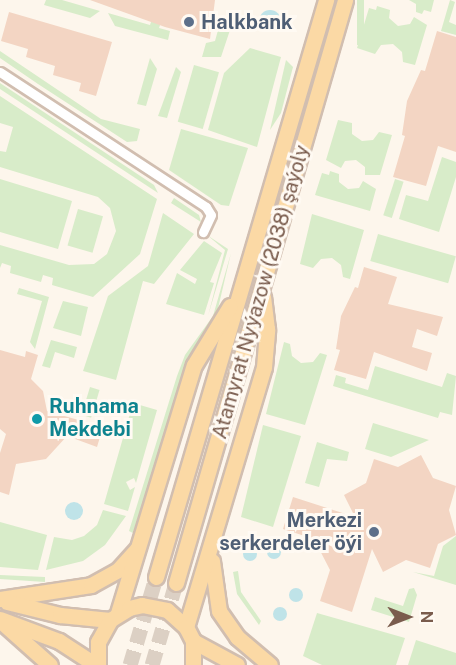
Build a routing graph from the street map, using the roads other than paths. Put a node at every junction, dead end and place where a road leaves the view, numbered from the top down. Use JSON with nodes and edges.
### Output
{"nodes":[{"id":1,"x":326,"y":0,"type":"edge"},
{"id":2,"x":345,"y":0,"type":"edge"},
{"id":3,"x":0,"y":72,"type":"edge"},
{"id":4,"x":203,"y":232,"type":"dead end"},
{"id":5,"x":243,"y":282,"type":"junction"},
{"id":6,"x":262,"y":290,"type":"junction"},
{"id":7,"x":142,"y":543,"type":"junction"},
{"id":8,"x":213,"y":545,"type":"junction"},
{"id":9,"x":156,"y":577,"type":"tunnel mouth"},
{"id":10,"x":176,"y":583,"type":"tunnel mouth"},
{"id":11,"x":0,"y":599,"type":"edge"},
{"id":12,"x":114,"y":616,"type":"junction"},
{"id":13,"x":0,"y":620,"type":"edge"},
{"id":14,"x":186,"y":627,"type":"junction"},
{"id":15,"x":193,"y":641,"type":"junction"},
{"id":16,"x":50,"y":665,"type":"edge"},
{"id":17,"x":97,"y":665,"type":"edge"},
{"id":18,"x":193,"y":665,"type":"edge"},
{"id":19,"x":237,"y":665,"type":"edge"},
{"id":20,"x":270,"y":665,"type":"edge"}],
"edges":[{"from":1,"to":5,"type":"main road","name":"Atamyrat Nyýazow (2038) şaýoly"},
{"from":2,"to":6,"type":"main road","name":"Atamyrat Nyýazow (2038) şaýoly"},
{"from":3,"to":4,"type":"street"},
{"from":5,"to":7,"type":"main road"},
{"from":5,"to":9,"type":"main road","name":"Atamyrat Nyýazow (2038) şaýoly"},
{"from":6,"to":8,"type":"main road"},
{"from":6,"to":10,"type":"main road","name":"Atamyrat Nyýazow (2038) şaýoly"},
{"from":7,"to":11,"type":"main road"},
{"from":7,"to":12,"type":"main road"},
{"from":8,"to":14,"type":"main road"},
{"from":8,"to":20,"type":"main road"},
{"from":11,"to":12,"type":"main road"},
{"from":12,"to":14,"type":"main road"},
{"from":12,"to":17,"type":"main road"},
{"from":13,"to":16,"type":"main road"},
{"from":13,"to":17,"type":"main road"},
{"from":14,"to":15,"type":"main road"},
{"from":15,"to":18,"type":"main road"},
{"from":15,"to":19,"type":"main road"}]}
